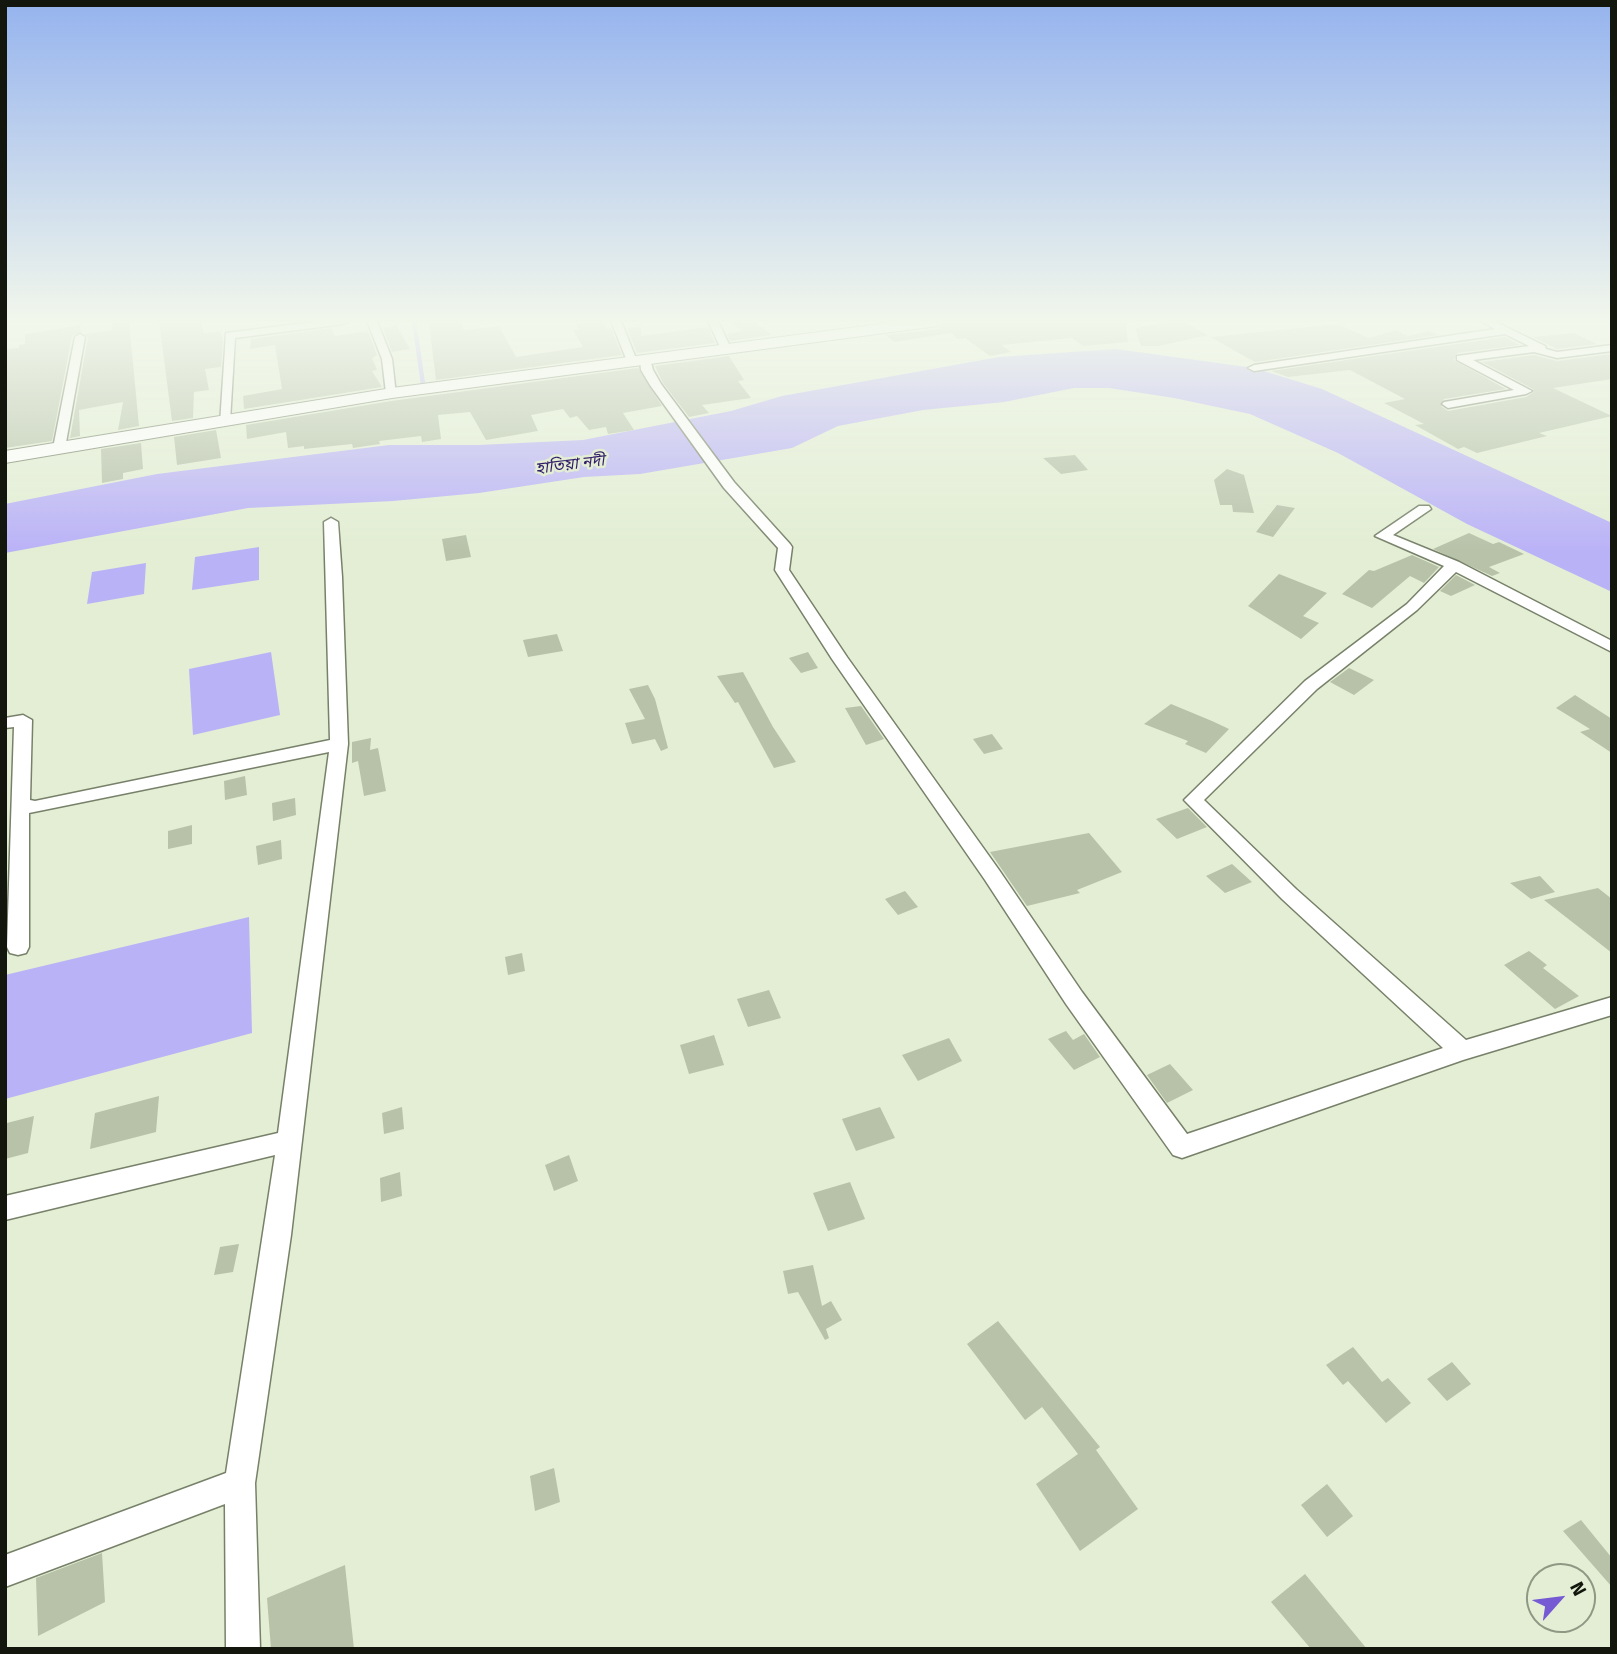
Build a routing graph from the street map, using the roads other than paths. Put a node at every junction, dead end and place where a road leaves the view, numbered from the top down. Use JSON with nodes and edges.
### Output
{"nodes":[{"id":1,"x":69,"y":398,"type":"edge"},
{"id":2,"x":226,"y":398,"type":"edge"},
{"id":3,"x":362,"y":398,"type":"edge"},
{"id":4,"x":666,"y":398,"type":"edge"},
{"id":5,"x":1483,"y":398,"type":"edge"},
{"id":6,"x":1448,"y":404,"type":"dead end"},
{"id":7,"x":224,"y":422,"type":"junction"},
{"id":8,"x":60,"y":448,"type":"junction"},
{"id":9,"x":5,"y":457,"type":"edge"},
{"id":10,"x":1424,"y":509,"type":"dead end"},
{"id":11,"x":331,"y":522,"type":"dead end"},
{"id":12,"x":1454,"y":565,"type":"junction"},
{"id":13,"x":1612,"y":647,"type":"edge"},
{"id":14,"x":5,"y":723,"type":"edge"},
{"id":15,"x":339,"y":744,"type":"junction"},
{"id":16,"x":20,"y":805,"type":"junction"},
{"id":17,"x":18,"y":947,"type":"dead end"},
{"id":18,"x":1612,"y":1006,"type":"edge"},
{"id":19,"x":1462,"y":1051,"type":"junction"},
{"id":20,"x":289,"y":1140,"type":"junction"},
{"id":21,"x":5,"y":1208,"type":"edge"},
{"id":22,"x":240,"y":1483,"type":"junction"},
{"id":23,"x":5,"y":1572,"type":"edge"},
{"id":24,"x":243,"y":1649,"type":"edge"}],
"edges":[{"from":1,"to":8,"type":"street"},
{"from":2,"to":7,"type":"street"},
{"from":3,"to":7,"type":"main road"},
{"from":4,"to":19,"type":"street"},
{"from":5,"to":6,"type":"street"},
{"from":7,"to":8,"type":"main road"},
{"from":8,"to":9,"type":"main road"},
{"from":10,"to":12,"type":"street"},
{"from":11,"to":15,"type":"street"},
{"from":12,"to":13,"type":"street"},
{"from":12,"to":19,"type":"street"},
{"from":14,"to":16,"type":"street"},
{"from":15,"to":16,"type":"street"},
{"from":15,"to":20,"type":"street"},
{"from":16,"to":17,"type":"street"},
{"from":18,"to":19,"type":"street"},
{"from":20,"to":21,"type":"street"},
{"from":20,"to":22,"type":"street"},
{"from":22,"to":23,"type":"street"},
{"from":22,"to":24,"type":"street"}]}
